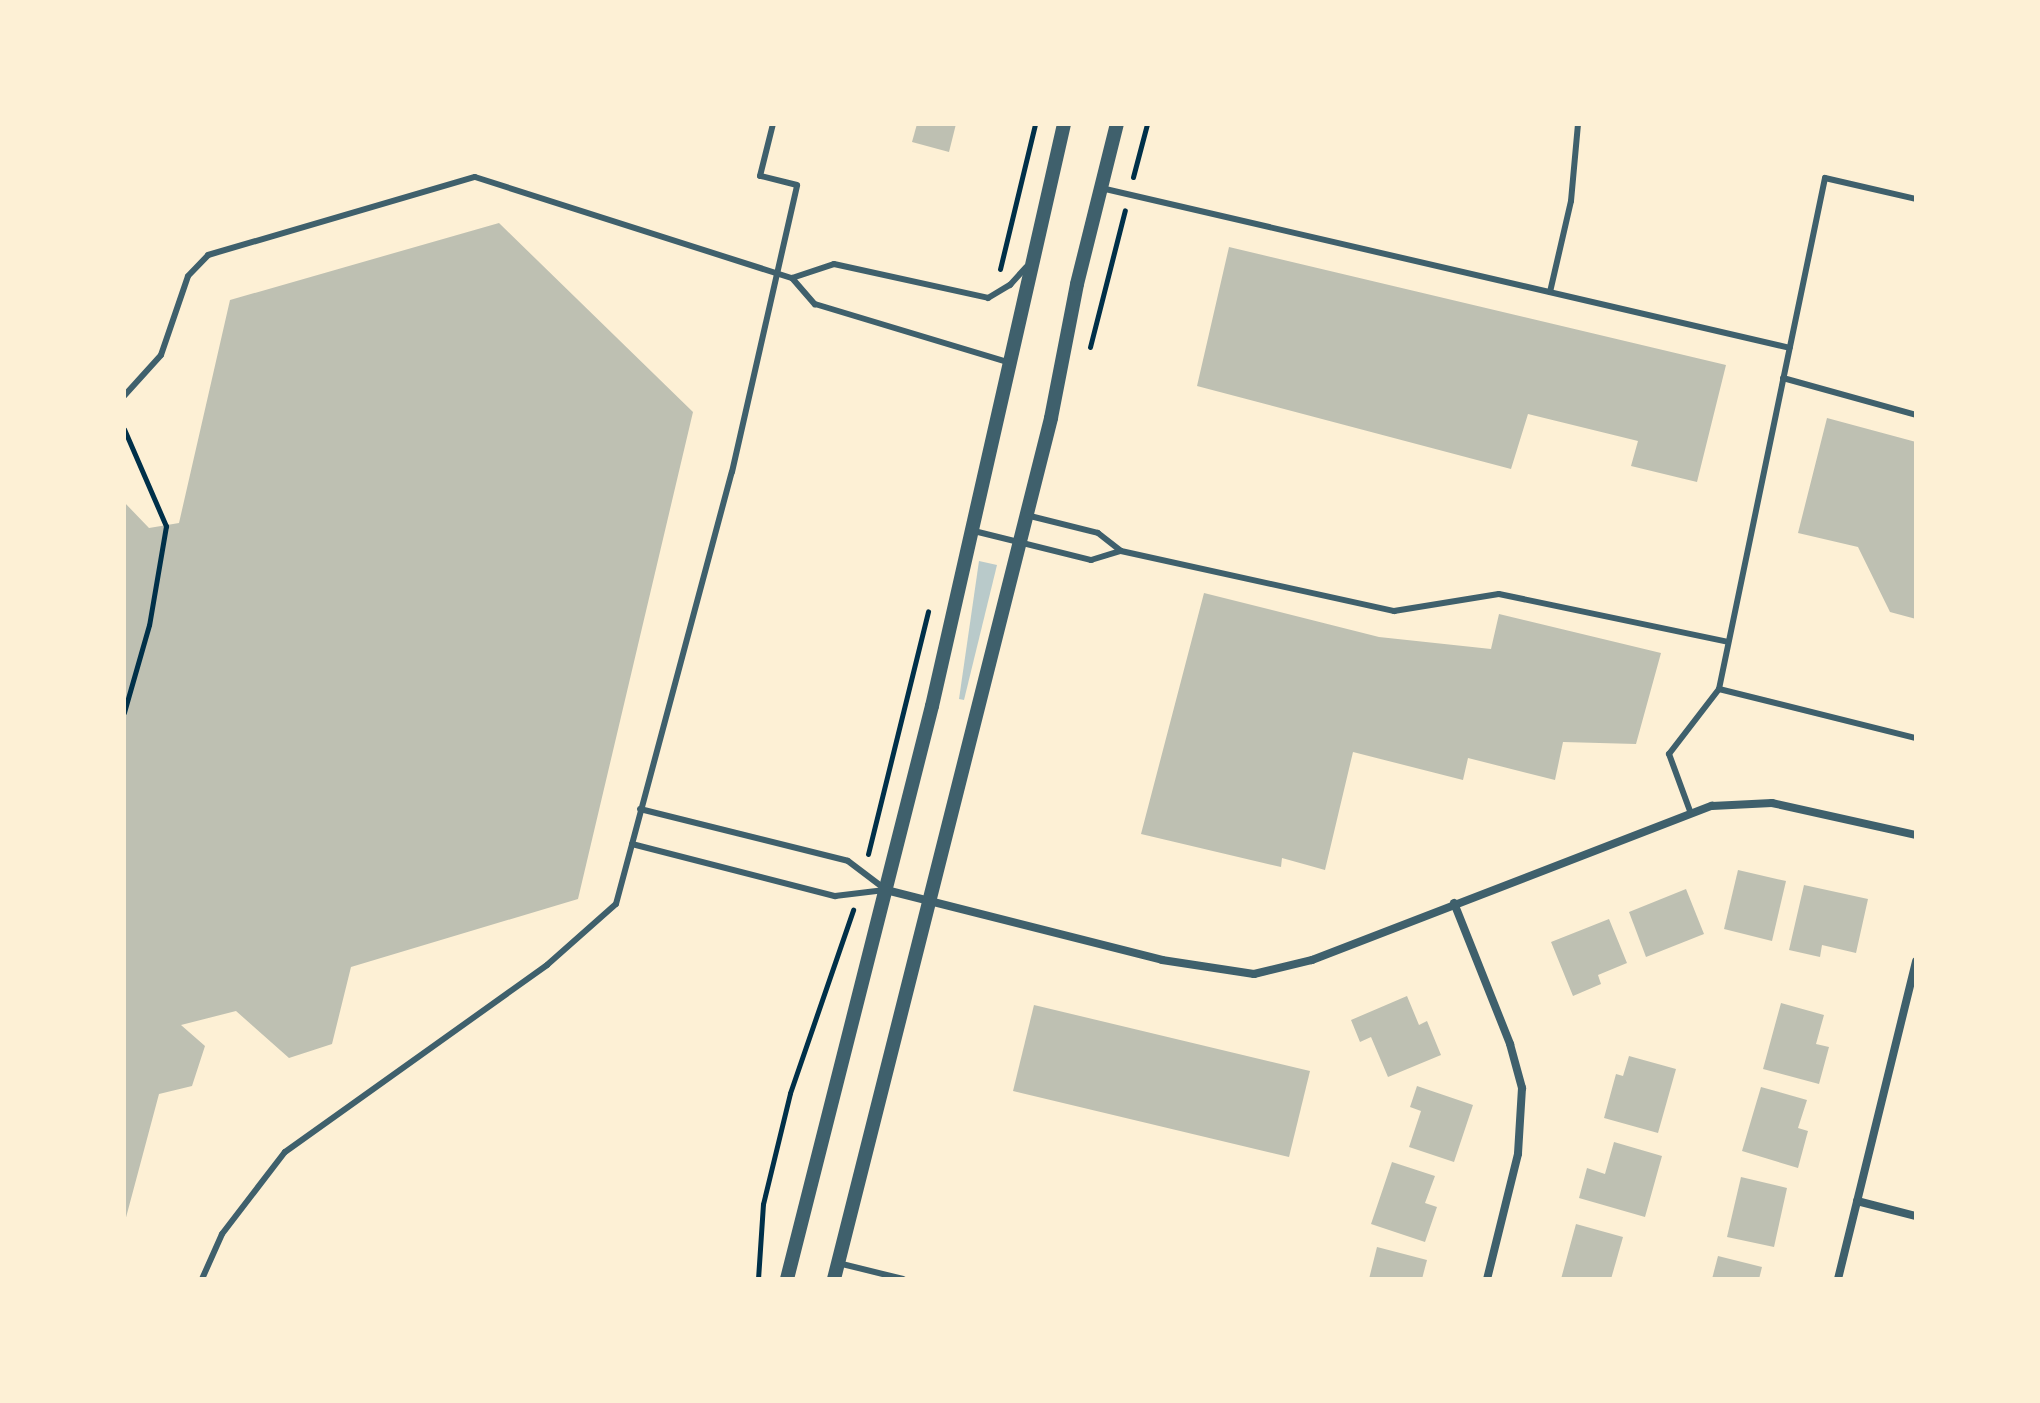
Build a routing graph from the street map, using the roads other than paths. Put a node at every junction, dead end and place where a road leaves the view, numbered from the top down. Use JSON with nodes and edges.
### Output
{"nodes":[{"id":1,"x":773,"y":124,"type":"edge"},
{"id":2,"x":1064,"y":124,"type":"edge"},
{"id":3,"x":1117,"y":124,"type":"edge"},
{"id":4,"x":1578,"y":124,"type":"edge"},
{"id":5,"x":1101,"y":188,"type":"junction"},
{"id":6,"x":1916,"y":199,"type":"edge"},
{"id":7,"x":1029,"y":263,"type":"junction"},
{"id":8,"x":775,"y":273,"type":"junction"},
{"id":9,"x":792,"y":278,"type":"junction"},
{"id":10,"x":1550,"y":292,"type":"junction"},
{"id":11,"x":1790,"y":348,"type":"junction"},
{"id":12,"x":1011,"y":363,"type":"junction"},
{"id":13,"x":1783,"y":378,"type":"junction"},
{"id":14,"x":124,"y":396,"type":"edge"},
{"id":15,"x":1916,"y":415,"type":"edge"},
{"id":16,"x":1026,"y":515,"type":"junction"},
{"id":17,"x":969,"y":530,"type":"junction"},
{"id":18,"x":1019,"y":542,"type":"junction"},
{"id":19,"x":1121,"y":551,"type":"junction"},
{"id":20,"x":1728,"y":642,"type":"junction"},
{"id":21,"x":1719,"y":689,"type":"junction"},
{"id":22,"x":1916,"y":738,"type":"edge"},
{"id":23,"x":640,"y":809,"type":"junction"},
{"id":24,"x":1690,"y":811,"type":"junction"},
{"id":25,"x":1916,"y":835,"type":"edge"},
{"id":26,"x":632,"y":844,"type":"junction"},
{"id":27,"x":886,"y":890,"type":"junction"},
{"id":28,"x":930,"y":901,"type":"junction"},
{"id":29,"x":1454,"y":903,"type":"junction"},
{"id":30,"x":1916,"y":961,"type":"edge"},
{"id":31,"x":1857,"y":1201,"type":"junction"},
{"id":32,"x":1916,"y":1216,"type":"edge"},
{"id":33,"x":838,"y":1263,"type":"junction"},
{"id":34,"x":202,"y":1279,"type":"edge"},
{"id":35,"x":787,"y":1279,"type":"edge"},
{"id":36,"x":834,"y":1279,"type":"edge"},
{"id":37,"x":903,"y":1279,"type":"edge"},
{"id":38,"x":1487,"y":1279,"type":"edge"},
{"id":39,"x":1838,"y":1279,"type":"edge"}],
"edges":[{"from":1,"to":8,"type":"lane"},
{"from":2,"to":7,"type":"street"},
{"from":3,"to":5,"type":"street"},
{"from":4,"to":10,"type":"lane"},
{"from":5,"to":10,"type":"lane"},
{"from":5,"to":16,"type":"street"},
{"from":6,"to":11,"type":"lane"},
{"from":7,"to":9,"type":"lane"},
{"from":7,"to":12,"type":"street"},
{"from":8,"to":9,"type":"lane"},
{"from":8,"to":14,"type":"lane"},
{"from":8,"to":23,"type":"lane"},
{"from":9,"to":12,"type":"lane"},
{"from":10,"to":11,"type":"lane"},
{"from":11,"to":13,"type":"lane"},
{"from":12,"to":17,"type":"street"},
{"from":13,"to":15,"type":"lane"},
{"from":13,"to":20,"type":"lane"},
{"from":16,"to":18,"type":"street"},
{"from":16,"to":19,"type":"lane"},
{"from":17,"to":18,"type":"lane"},
{"from":17,"to":27,"type":"street"},
{"from":18,"to":19,"type":"lane"},
{"from":18,"to":28,"type":"street"},
{"from":19,"to":20,"type":"lane"},
{"from":20,"to":21,"type":"lane"},
{"from":21,"to":22,"type":"lane"},
{"from":21,"to":24,"type":"lane"},
{"from":23,"to":26,"type":"lane"},
{"from":23,"to":27,"type":"lane"},
{"from":24,"to":25,"type":"street"},
{"from":24,"to":29,"type":"street"},
{"from":26,"to":27,"type":"lane"},
{"from":26,"to":34,"type":"lane"},
{"from":27,"to":28,"type":"street"},
{"from":27,"to":35,"type":"street"},
{"from":28,"to":29,"type":"street"},
{"from":28,"to":33,"type":"street"},
{"from":29,"to":38,"type":"street"},
{"from":30,"to":31,"type":"street"},
{"from":31,"to":32,"type":"street"},
{"from":31,"to":39,"type":"street"},
{"from":33,"to":36,"type":"street"},
{"from":33,"to":37,"type":"lane"}]}
